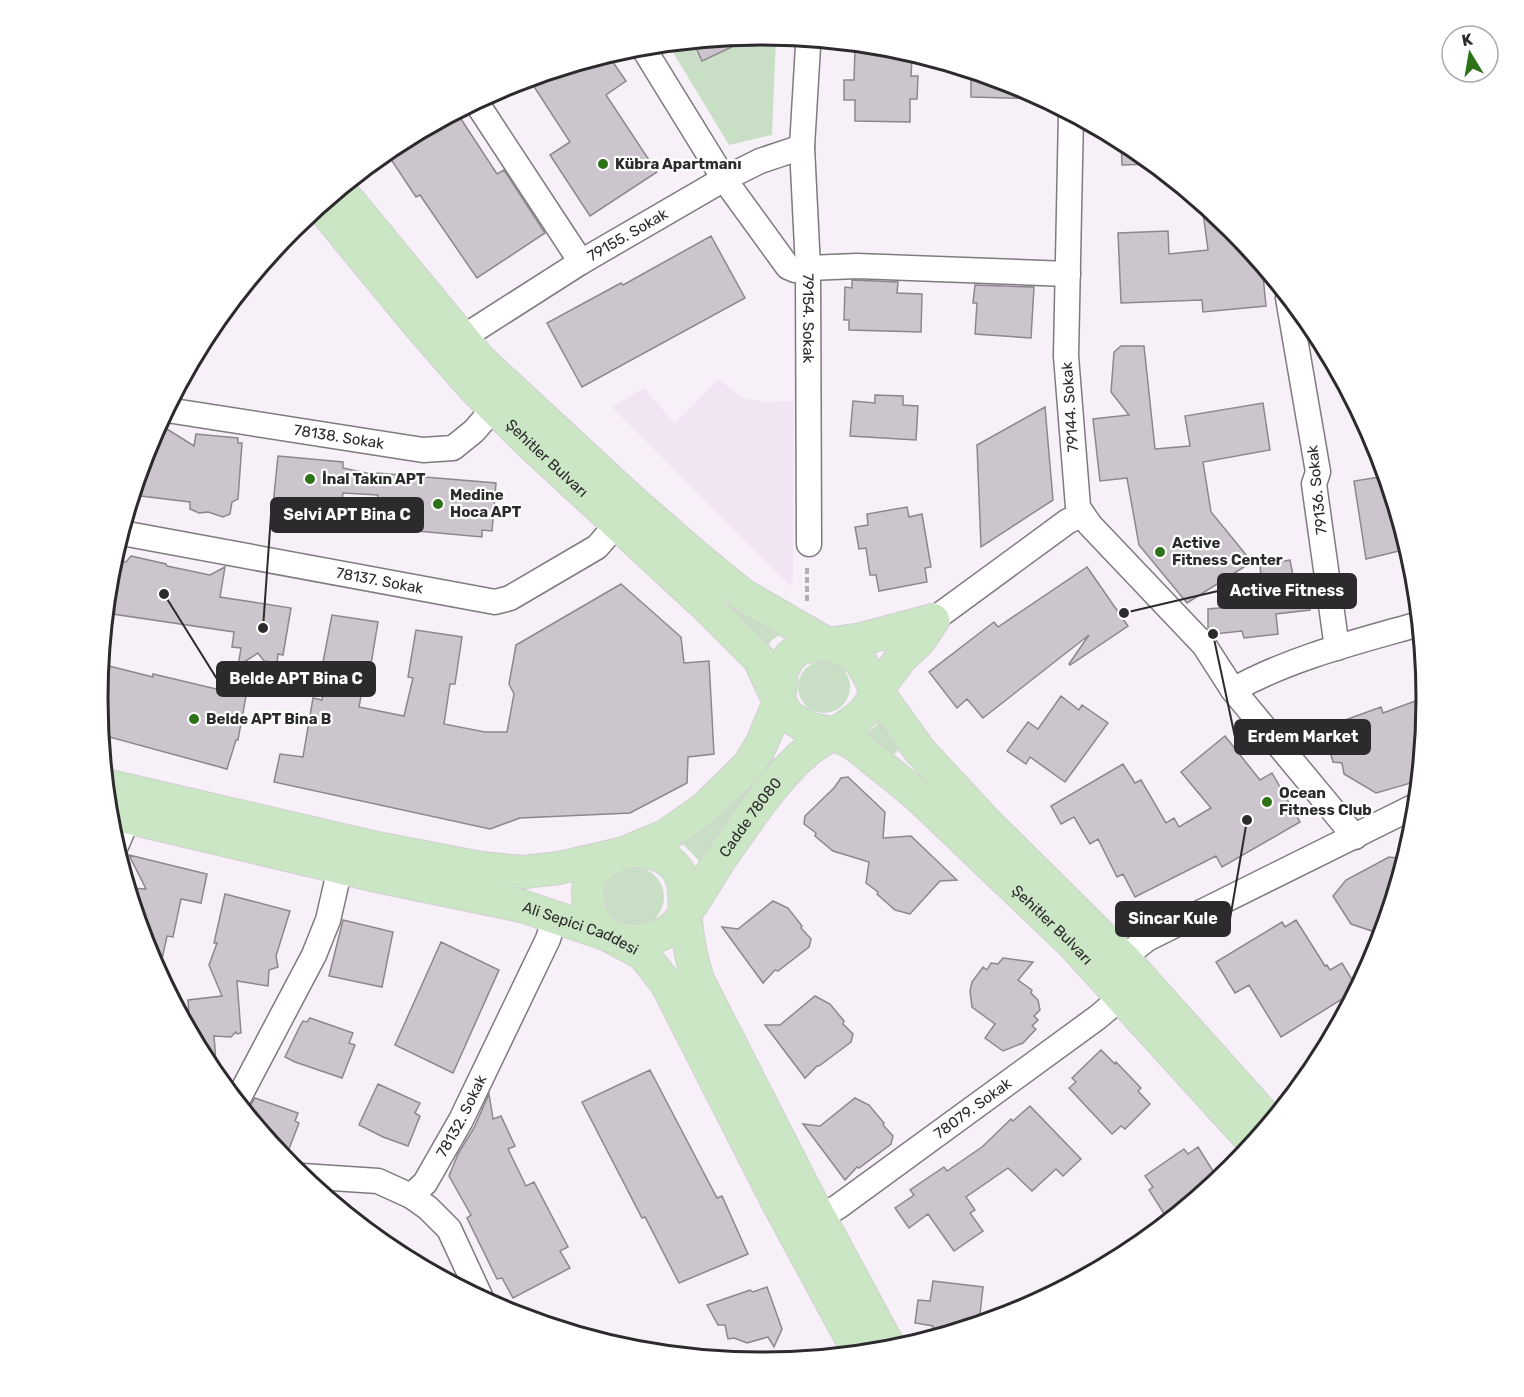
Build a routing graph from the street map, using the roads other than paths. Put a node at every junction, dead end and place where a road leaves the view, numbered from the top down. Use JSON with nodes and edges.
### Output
{"nodes":[{"id":1,"x":808,"y":46,"type":"edge"},
{"id":2,"x":648,"y":56,"type":"edge"},
{"id":3,"x":480,"y":109,"type":"edge"},
{"id":4,"x":1071,"y":123,"type":"edge"},
{"id":5,"x":802,"y":147,"type":"junction"},
{"id":6,"x":724,"y":179,"type":"junction"},
{"id":7,"x":345,"y":196,"type":"edge"},
{"id":8,"x":326,"y":212,"type":"edge"},
{"id":9,"x":581,"y":262,"type":"junction"},
{"id":10,"x":808,"y":268,"type":"junction"},
{"id":11,"x":1068,"y":274,"type":"junction"},
{"id":12,"x":1291,"y":316,"type":"edge"},
{"id":13,"x":462,"y":339,"type":"junction"},
{"id":14,"x":494,"y":408,"type":"junction"},
{"id":15,"x":175,"y":411,"type":"edge"},
{"id":16,"x":1083,"y":515,"type":"junction"},
{"id":17,"x":617,"y":524,"type":"junction"},
{"id":18,"x":130,"y":534,"type":"edge"},
{"id":19,"x":808,"y":551,"type":"road end"},
{"id":20,"x":933,"y":620,"type":"junction"},
{"id":21,"x":1411,"y":626,"type":"edge"},
{"id":22,"x":826,"y":644,"type":"junction"},
{"id":23,"x":1337,"y":648,"type":"junction"},
{"id":24,"x":877,"y":690,"type":"junction"},
{"id":25,"x":1233,"y":690,"type":"junction"},
{"id":26,"x":779,"y":702,"type":"junction"},
{"id":27,"x":831,"y":734,"type":"junction"},
{"id":28,"x":114,"y":787,"type":"edge"},
{"id":29,"x":119,"y":816,"type":"edge"},
{"id":30,"x":1405,"y":816,"type":"edge"},
{"id":31,"x":1355,"y":837,"type":"junction"},
{"id":32,"x":624,"y":853,"type":"junction"},
{"id":33,"x":340,"y":868,"type":"junction"},
{"id":34,"x":685,"y":913,"type":"junction"},
{"id":35,"x":555,"y":917,"type":"junction"},
{"id":36,"x":608,"y":935,"type":"junction"},
{"id":37,"x":1123,"y":958,"type":"junction"},
{"id":38,"x":1123,"y":996,"type":"junction"},
{"id":39,"x":241,"y":1093,"type":"edge"},
{"id":40,"x":1264,"y":1115,"type":"edge"},
{"id":41,"x":1247,"y":1135,"type":"edge"},
{"id":42,"x":317,"y":1177,"type":"edge"},
{"id":43,"x":411,"y":1196,"type":"junction"},
{"id":44,"x":820,"y":1218,"type":"junction"},
{"id":45,"x":475,"y":1286,"type":"edge"},
{"id":46,"x":885,"y":1340,"type":"edge"},
{"id":47,"x":850,"y":1345,"type":"edge"}],
"edges":[{"from":1,"to":5,"type":"street"},
{"from":2,"to":6,"type":"street","name":"79154. Sokak"},
{"from":3,"to":9,"type":"street"},
{"from":4,"to":11,"type":"street","name":"79144. Sokak"},
{"from":5,"to":6,"type":"street","name":"79155. Sokak"},
{"from":5,"to":10,"type":"street"},
{"from":6,"to":9,"type":"street","name":"79155. Sokak"},
{"from":6,"to":10,"type":"street","name":"79154. Sokak"},
{"from":7,"to":13,"type":"main road","name":"Şehitler Bulvarı"},
{"from":8,"to":14,"type":"main road","name":"Şehitler Bulvarı"},
{"from":9,"to":13,"type":"street","name":"79155. Sokak"},
{"from":10,"to":11,"type":"street"},
{"from":10,"to":19,"type":"street","name":"79154. Sokak"},
{"from":11,"to":16,"type":"street","name":"79144. Sokak"},
{"from":12,"to":23,"type":"street","name":"79136. Sokak"},
{"from":13,"to":22,"type":"main road","name":"Şehitler Bulvarı"},
{"from":14,"to":15,"type":"street","name":"78138. Sokak"},
{"from":14,"to":17,"type":"main road","name":"Şehitler Bulvarı"},
{"from":16,"to":20,"type":"street"},
{"from":16,"to":25,"type":"street"},
{"from":17,"to":18,"type":"street","name":"78137. Sokak"},
{"from":17,"to":26,"type":"main road","name":"Şehitler Bulvarı"},
{"from":20,"to":22,"type":"main road"},
{"from":20,"to":24,"type":"main road"},
{"from":21,"to":23,"type":"street"},
{"from":22,"to":24,"type":"main road"},
{"from":22,"to":26,"type":"main road"},
{"from":23,"to":25,"type":"street"},
{"from":24,"to":27,"type":"main road"},
{"from":24,"to":37,"type":"main road","name":"Şehitler Bulvarı"},
{"from":25,"to":31,"type":"street"},
{"from":26,"to":27,"type":"main road"},
{"from":26,"to":32,"type":"main road"},
{"from":27,"to":34,"type":"main road","name":"Cadde 78080"},
{"from":27,"to":38,"type":"main road","name":"Şehitler Bulvarı"},
{"from":28,"to":32,"type":"main road"},
{"from":29,"to":33,"type":"main road","name":"Ali Sepici Caddesi"},
{"from":30,"to":31,"type":"street"},
{"from":31,"to":37,"type":"street"},
{"from":32,"to":34,"type":"main road"},
{"from":32,"to":36,"type":"main road"},
{"from":33,"to":35,"type":"main road","name":"Ali Sepici Caddesi"},
{"from":33,"to":39,"type":"street"},
{"from":34,"to":36,"type":"main road"},
{"from":34,"to":44,"type":"main road"},
{"from":35,"to":36,"type":"main road","name":"Ali Sepici Caddesi"},
{"from":35,"to":43,"type":"street","name":"78132. Sokak"},
{"from":36,"to":47,"type":"main road","name":"Ali Sepici Caddesi"},
{"from":37,"to":40,"type":"main road","name":"Şehitler Bulvarı"},
{"from":38,"to":41,"type":"main road","name":"Şehitler Bulvarı"},
{"from":38,"to":44,"type":"street","name":"78079. Sokak"},
{"from":42,"to":43,"type":"street"},
{"from":43,"to":45,"type":"street"},
{"from":44,"to":46,"type":"main road"}]}
